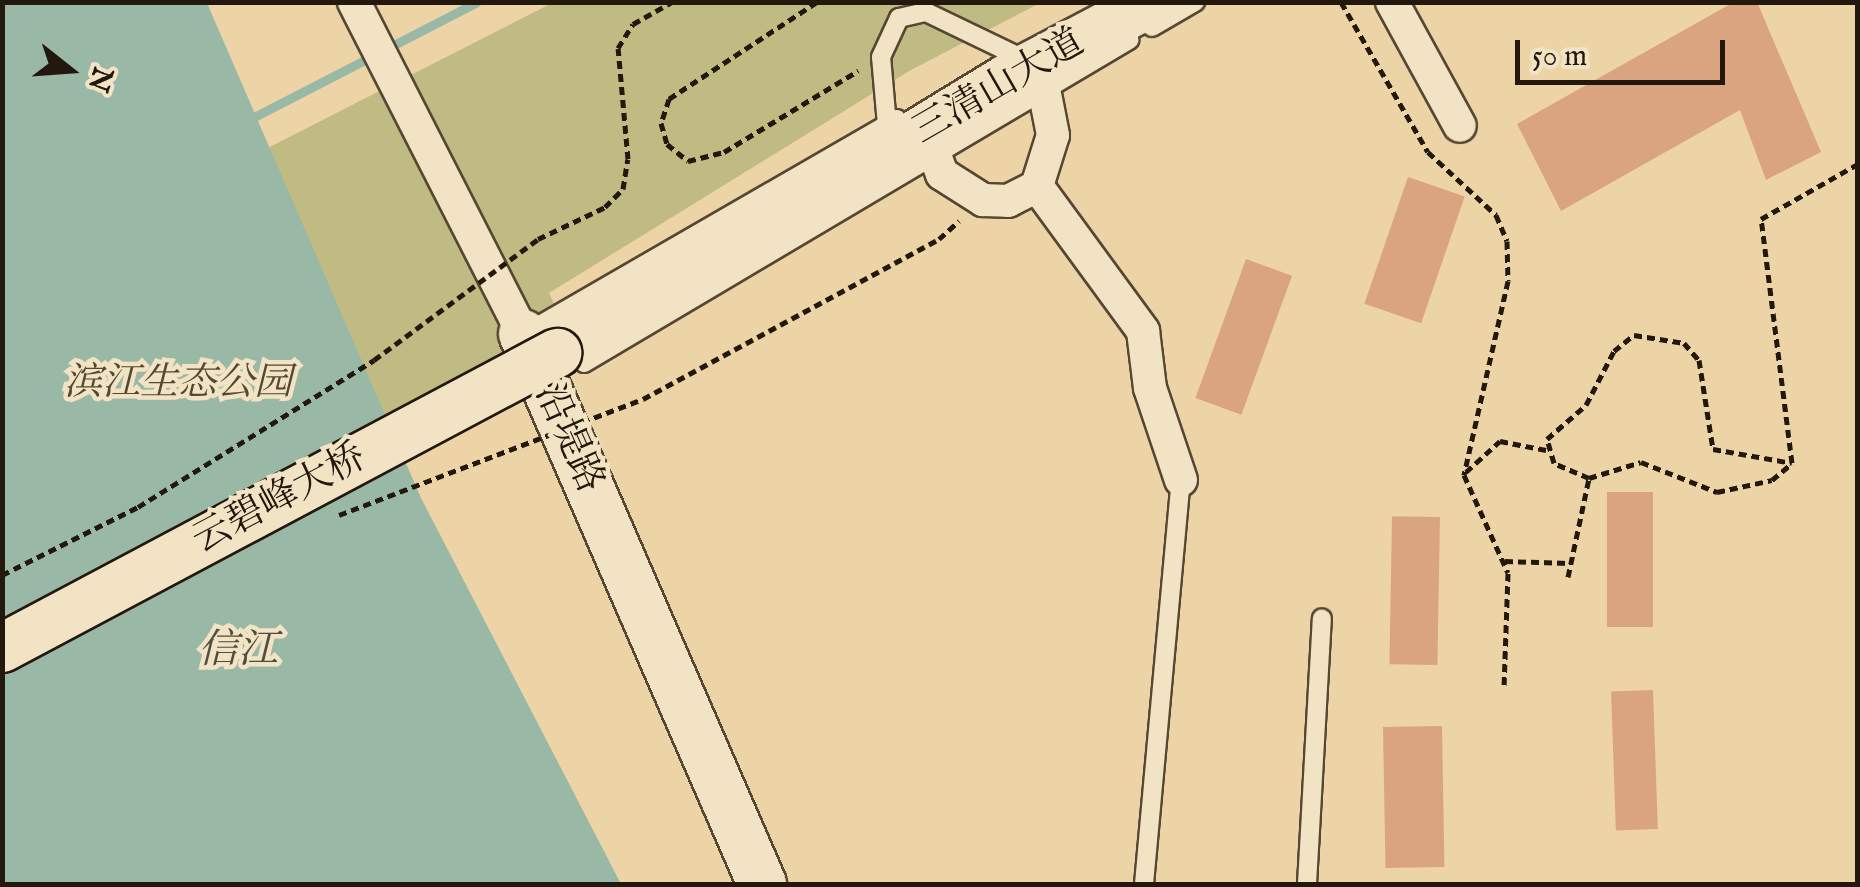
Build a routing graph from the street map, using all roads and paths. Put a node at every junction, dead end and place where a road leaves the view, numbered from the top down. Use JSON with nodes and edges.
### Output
{"nodes":[{"id":1,"x":672,"y":2,"type":"edge"},
{"id":2,"x":816,"y":2,"type":"edge"},
{"id":3,"x":1108,"y":2,"type":"edge"},
{"id":4,"x":1152,"y":2,"type":"edge"},
{"id":5,"x":1195,"y":2,"type":"edge"},
{"id":6,"x":1341,"y":2,"type":"edge"},
{"id":7,"x":1392,"y":2,"type":"edge"},
{"id":8,"x":894,"y":10,"type":"edge"},
{"id":9,"x":361,"y":16,"type":"edge"},
{"id":10,"x":1013,"y":54,"type":"junction"},
{"id":11,"x":881,"y":57,"type":"junction"},
{"id":12,"x":1044,"y":89,"type":"junction"},
{"id":13,"x":887,"y":125,"type":"junction"},
{"id":14,"x":1460,"y":126,"type":"dead end"},
{"id":15,"x":934,"y":156,"type":"junction"},
{"id":16,"x":1858,"y":164,"type":"edge"},
{"id":17,"x":1038,"y":186,"type":"junction"},
{"id":18,"x":939,"y":238,"type":"dead end"},
{"id":19,"x":541,"y":357,"type":"junction"},
{"id":20,"x":1546,"y":450,"type":"junction"},
{"id":21,"x":1792,"y":463,"type":"junction"},
{"id":22,"x":1464,"y":474,"type":"junction"},
{"id":23,"x":1589,"y":478,"type":"junction"},
{"id":24,"x":1180,"y":480,"type":"joint"},
{"id":25,"x":323,"y":521,"type":"dead end"},
{"id":26,"x":1504,"y":561,"type":"junction"},
{"id":27,"x":1569,"y":562,"type":"junction"},
{"id":28,"x":2,"y":576,"type":"edge"},
{"id":29,"x":1568,"y":577,"type":"dead end"},
{"id":30,"x":1322,"y":618,"type":"dead end"},
{"id":31,"x":2,"y":648,"type":"edge"},
{"id":32,"x":1504,"y":687,"type":"dead end"},
{"id":33,"x":762,"y":884,"type":"edge"},
{"id":34,"x":1144,"y":884,"type":"edge"},
{"id":35,"x":1307,"y":884,"type":"edge"}],
"edges":[{"from":1,"to":28,"type":"path","bridge":true},
{"from":2,"to":11,"type":"path"},
{"from":3,"to":10,"type":"lane"},
{"from":4,"to":19,"type":"main road","name":"三清山大道"},
{"from":5,"to":12,"type":"lane"},
{"from":6,"to":22,"type":"path"},
{"from":7,"to":14,"type":"street"},
{"from":8,"to":10,"type":"lane"},
{"from":8,"to":11,"type":"lane"},
{"from":9,"to":19,"type":"street","name":"沿堤路"},
{"from":10,"to":13,"type":"lane"},
{"from":11,"to":13,"type":"lane"},
{"from":12,"to":15,"type":"lane"},
{"from":12,"to":17,"type":"street"},
{"from":13,"to":19,"type":"lane"},
{"from":15,"to":17,"type":"street"},
{"from":15,"to":19,"type":"lane"},
{"from":16,"to":21,"type":"path"},
{"from":17,"to":24,"type":"street"},
{"from":18,"to":25,"type":"path","bridge":true},
{"from":19,"to":31,"type":"main road","name":"云碧峰大桥","bridge":true},
{"from":19,"to":33,"type":"main road","name":"沿堤路"},
{"from":20,"to":21,"type":"path"},
{"from":20,"to":22,"type":"path"},
{"from":20,"to":23,"type":"path"},
{"from":21,"to":23,"type":"path"},
{"from":22,"to":26,"type":"path"},
{"from":23,"to":27,"type":"path"},
{"from":24,"to":34,"type":"lane"},
{"from":26,"to":27,"type":"path"},
{"from":26,"to":32,"type":"path"},
{"from":27,"to":29,"type":"path"},
{"from":30,"to":35,"type":"lane"}]}
